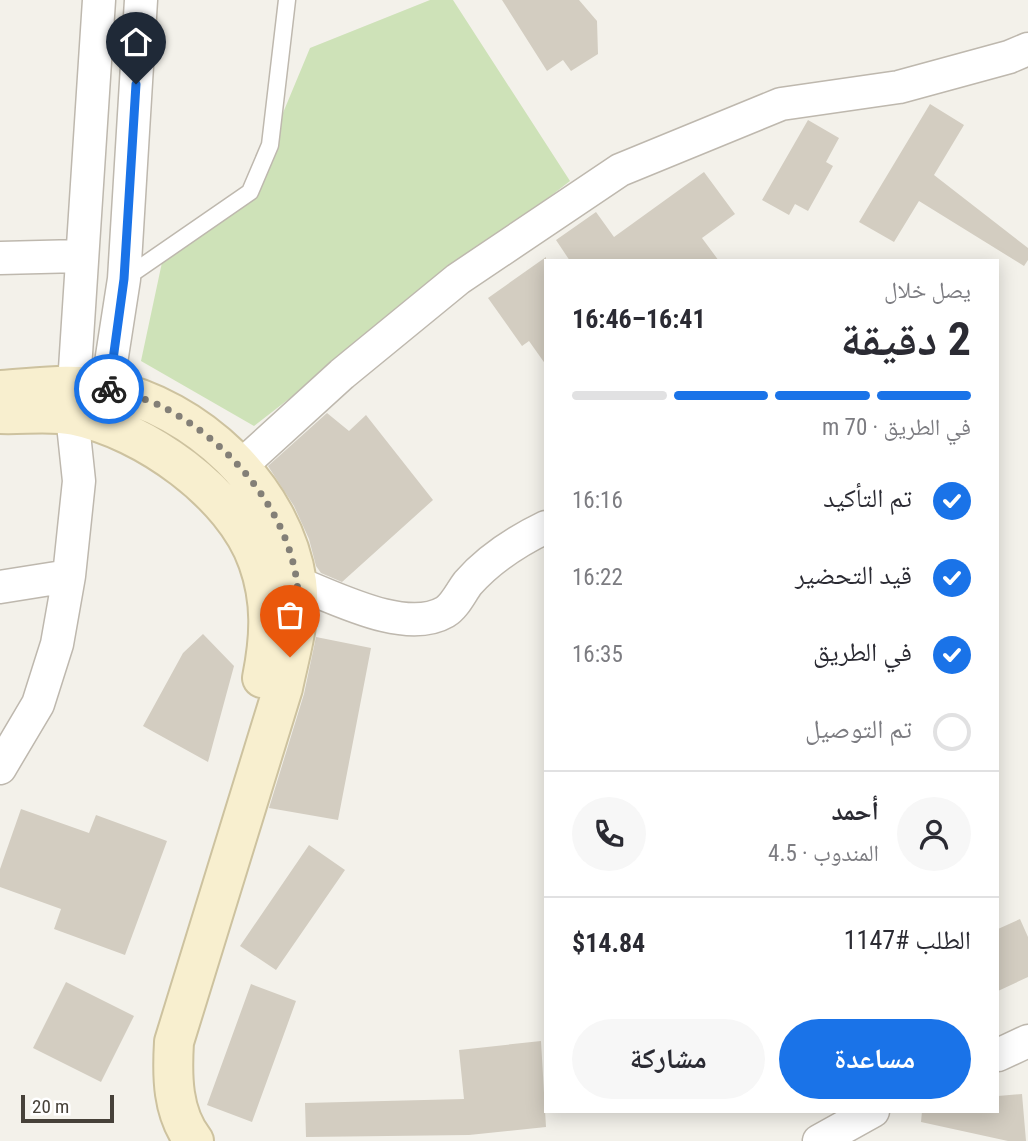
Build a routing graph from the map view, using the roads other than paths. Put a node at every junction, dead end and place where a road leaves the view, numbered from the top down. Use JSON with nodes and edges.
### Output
{"nodes":[{"id":1,"x":99,"y":0,"type":"edge"},
{"id":2,"x":141,"y":0,"type":"edge"},
{"id":3,"x":287,"y":0,"type":"edge"},
{"id":4,"x":1028,"y":49,"type":"edge"},
{"id":5,"x":80,"y":256,"type":"junction"},
{"id":6,"x":0,"y":258,"type":"edge"},
{"id":7,"x":124,"y":279,"type":"junction"},
{"id":8,"x":0,"y":390,"type":"edge"},
{"id":9,"x":89,"y":403,"type":"junction"},
{"id":10,"x":0,"y":414,"type":"edge"},
{"id":11,"x":241,"y":467,"type":"junction"},
{"id":12,"x":544,"y":528,"type":"edge"},
{"id":13,"x":69,"y":576,"type":"junction"},
{"id":14,"x":297,"y":583,"type":"junction"},
{"id":15,"x":0,"y":587,"type":"edge"},
{"id":16,"x":0,"y":768,"type":"edge"},
{"id":17,"x":229,"y":824,"type":"junction"},
{"id":18,"x":1028,"y":1041,"type":"edge"},
{"id":19,"x":999,"y":1055,"type":"edge"},
{"id":20,"x":869,"y":1113,"type":"edge"},
{"id":21,"x":166,"y":1141,"type":"edge"},
{"id":22,"x":194,"y":1141,"type":"edge"},
{"id":23,"x":819,"y":1141,"type":"edge"}],
"edges":[{"from":1,"to":5,"type":"street"},
{"from":2,"to":7,"type":"street"},
{"from":3,"to":7,"type":"lane"},
{"from":4,"to":11,"type":"street"},
{"from":5,"to":6,"type":"street"},
{"from":5,"to":9,"type":"street"},
{"from":7,"to":9,"type":"street"},
{"from":8,"to":9,"type":"street"},
{"from":9,"to":10,"type":"street"},
{"from":9,"to":11,"type":"street"},
{"from":9,"to":13,"type":"street"},
{"from":9,"to":17,"type":"street"},
{"from":11,"to":14,"type":"street"},
{"from":12,"to":14,"type":"street"},
{"from":13,"to":15,"type":"street"},
{"from":13,"to":16,"type":"street"},
{"from":14,"to":17,"type":"street"},
{"from":17,"to":21,"type":"street"},
{"from":17,"to":22,"type":"street"},
{"from":18,"to":19,"type":"street"},
{"from":20,"to":23,"type":"street"}]}
